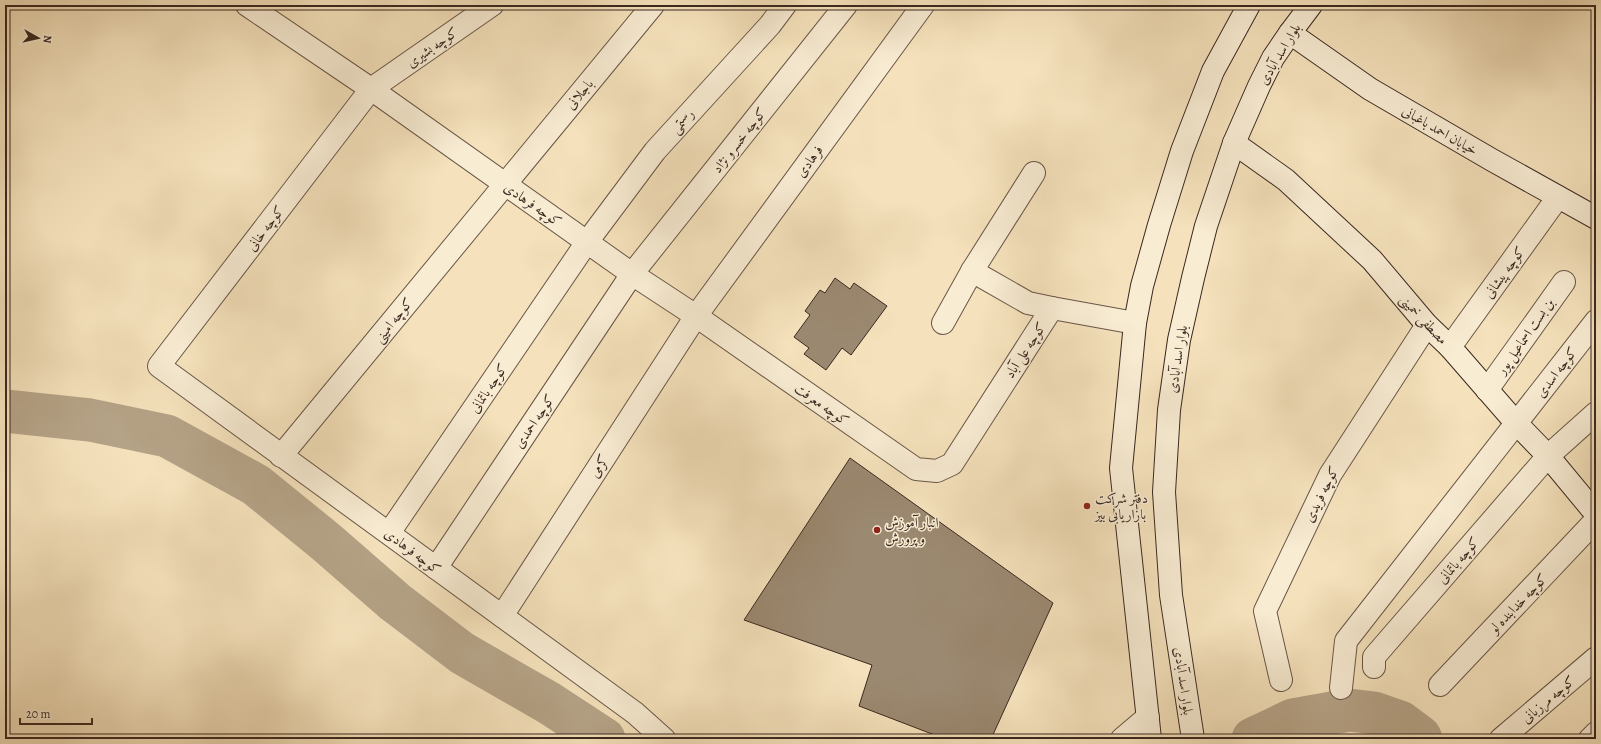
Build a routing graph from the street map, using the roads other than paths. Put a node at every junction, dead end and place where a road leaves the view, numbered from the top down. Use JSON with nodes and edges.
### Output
{"nodes":[{"id":1,"x":247,"y":5,"type":"edge"},
{"id":2,"x":492,"y":5,"type":"edge"},
{"id":3,"x":653,"y":5,"type":"edge"},
{"id":4,"x":785,"y":5,"type":"edge"},
{"id":5,"x":846,"y":5,"type":"edge"},
{"id":6,"x":923,"y":5,"type":"edge"},
{"id":7,"x":1248,"y":5,"type":"edge"},
{"id":8,"x":1311,"y":5,"type":"edge"},
{"id":9,"x":1290,"y":33,"type":"junction"},
{"id":10,"x":371,"y":89,"type":"junction"},
{"id":11,"x":1234,"y":143,"type":"junction"},
{"id":12,"x":1034,"y":173,"type":"dead end"},
{"id":13,"x":504,"y":184,"type":"junction"},
{"id":14,"x":1558,"y":197,"type":"junction"},
{"id":15,"x":1596,"y":218,"type":"edge"},
{"id":16,"x":587,"y":242,"type":"junction"},
{"id":17,"x":972,"y":270,"type":"junction"},
{"id":18,"x":632,"y":274,"type":"junction"},
{"id":19,"x":1564,"y":282,"type":"dead end"},
{"id":20,"x":1052,"y":308,"type":"junction"},
{"id":21,"x":696,"y":316,"type":"junction"},
{"id":22,"x":1596,"y":321,"type":"edge"},
{"id":23,"x":943,"y":323,"type":"dead end"},
{"id":24,"x":1135,"y":323,"type":"junction"},
{"id":25,"x":1427,"y":325,"type":"junction"},
{"id":26,"x":1450,"y":347,"type":"junction"},
{"id":27,"x":159,"y":366,"type":"joint"},
{"id":28,"x":1487,"y":390,"type":"junction"},
{"id":29,"x":1596,"y":413,"type":"edge"},
{"id":30,"x":1517,"y":424,"type":"junction"},
{"id":31,"x":281,"y":456,"type":"junction"},
{"id":32,"x":1548,"y":456,"type":"junction"},
{"id":33,"x":952,"y":464,"type":"joint"},
{"id":34,"x":1596,"y":514,"type":"edge"},
{"id":35,"x":1596,"y":520,"type":"edge"},
{"id":36,"x":388,"y":533,"type":"junction"},
{"id":37,"x":436,"y":568,"type":"junction"},
{"id":38,"x":502,"y":616,"type":"junction"},
{"id":39,"x":1596,"y":658,"type":"edge"},
{"id":40,"x":1374,"y":667,"type":"dead end"},
{"id":41,"x":1281,"y":680,"type":"dead end"},
{"id":42,"x":1440,"y":685,"type":"dead end"},
{"id":43,"x":1341,"y":688,"type":"dead end"},
{"id":44,"x":1149,"y":730,"type":"edge"},
{"id":45,"x":1192,"y":733,"type":"edge"},
{"id":46,"x":1596,"y":733,"type":"edge"},
{"id":47,"x":664,"y":739,"type":"edge"},
{"id":48,"x":1122,"y":739,"type":"edge"},
{"id":49,"x":1501,"y":739,"type":"edge"},
{"id":50,"x":1590,"y":739,"type":"edge"}],
"edges":[{"from":1,"to":10,"type":"street","name":"کوچه فرهادی"},
{"from":2,"to":10,"type":"street","name":"کوچه بشیری"},
{"from":3,"to":13,"type":"street","name":"باجلانی"},
{"from":4,"to":16,"type":"street","name":"رستمی"},
{"from":5,"to":18,"type":"street","name":"کوچه خسرو نژاد"},
{"from":6,"to":21,"type":"street","name":"فرهادی"},
{"from":7,"to":24,"type":"street"},
{"from":8,"to":9,"type":"street","name":"بلوار اسد آبادی"},
{"from":9,"to":11,"type":"street","name":"بلوار اسد آبادی"},
{"from":9,"to":14,"type":"street","name":"خیابان احمد باغبانی"},
{"from":10,"to":13,"type":"street","name":"کوچه فرهادی"},
{"from":10,"to":27,"type":"street","name":"کوچه خانی"},
{"from":11,"to":25,"type":"street","name":"مصطفی خمینی"},
{"from":11,"to":45,"type":"street","name":"بلوار اسد آبادی"},
{"from":12,"to":17,"type":"street"},
{"from":13,"to":16,"type":"street","name":"کوچه فرهادی"},
{"from":13,"to":31,"type":"street","name":"کوچه امینی"},
{"from":14,"to":15,"type":"street","name":"خیابان احمد باغبانی"},
{"from":14,"to":26,"type":"street","name":"کوچه پیشانی"},
{"from":16,"to":18,"type":"street","name":"کوچه فرهادی"},
{"from":16,"to":36,"type":"street","name":"کوچه باتمانی"},
{"from":17,"to":20,"type":"street"},
{"from":17,"to":23,"type":"street"},
{"from":18,"to":21,"type":"street","name":"کوچه فرهادی"},
{"from":18,"to":37,"type":"street","name":"کوچه احمدی"},
{"from":19,"to":28,"type":"street","name":"بن بست اسماعیل پور"},
{"from":20,"to":24,"type":"street","name":"کوچه علی آباد"},
{"from":20,"to":33,"type":"street","name":"کوچه علی آباد"},
{"from":21,"to":33,"type":"street","name":"کوچه معرفت"},
{"from":21,"to":38,"type":"street","name":"کرمی"},
{"from":22,"to":30,"type":"street","name":"کوچه اسدی"},
{"from":24,"to":44,"type":"street"},
{"from":25,"to":26,"type":"street","name":"مصطفی خمینی"},
{"from":25,"to":41,"type":"street","name":"کوچه فریدی"},
{"from":26,"to":28,"type":"street","name":"مصطفی خمینی"},
{"from":27,"to":31,"type":"street","name":"کوچه فرهادی"},
{"from":28,"to":30,"type":"street","name":"مصطفی خمینی"},
{"from":29,"to":32,"type":"street","name":"کوچه باتمانی"},
{"from":30,"to":32,"type":"street","name":"مصطفی خمینی"},
{"from":30,"to":43,"type":"street","name":"کوچه اسدی"},
{"from":31,"to":36,"type":"street","name":"کوچه فرهادی"},
{"from":32,"to":34,"type":"street","name":"مصطفی خمینی"},
{"from":32,"to":40,"type":"street","name":"کوچه باتمانی"},
{"from":35,"to":42,"type":"street","name":"کوچه خدابنده لو"},
{"from":36,"to":37,"type":"street","name":"کوچه فرهادی"},
{"from":37,"to":38,"type":"street","name":"کوچه فرهادی"},
{"from":38,"to":47,"type":"street","name":"کوچه فرهادی"},
{"from":39,"to":49,"type":"street","name":"کوچه مرزبانی"},
{"from":44,"to":48,"type":"street"},
{"from":46,"to":50,"type":"street"}]}
